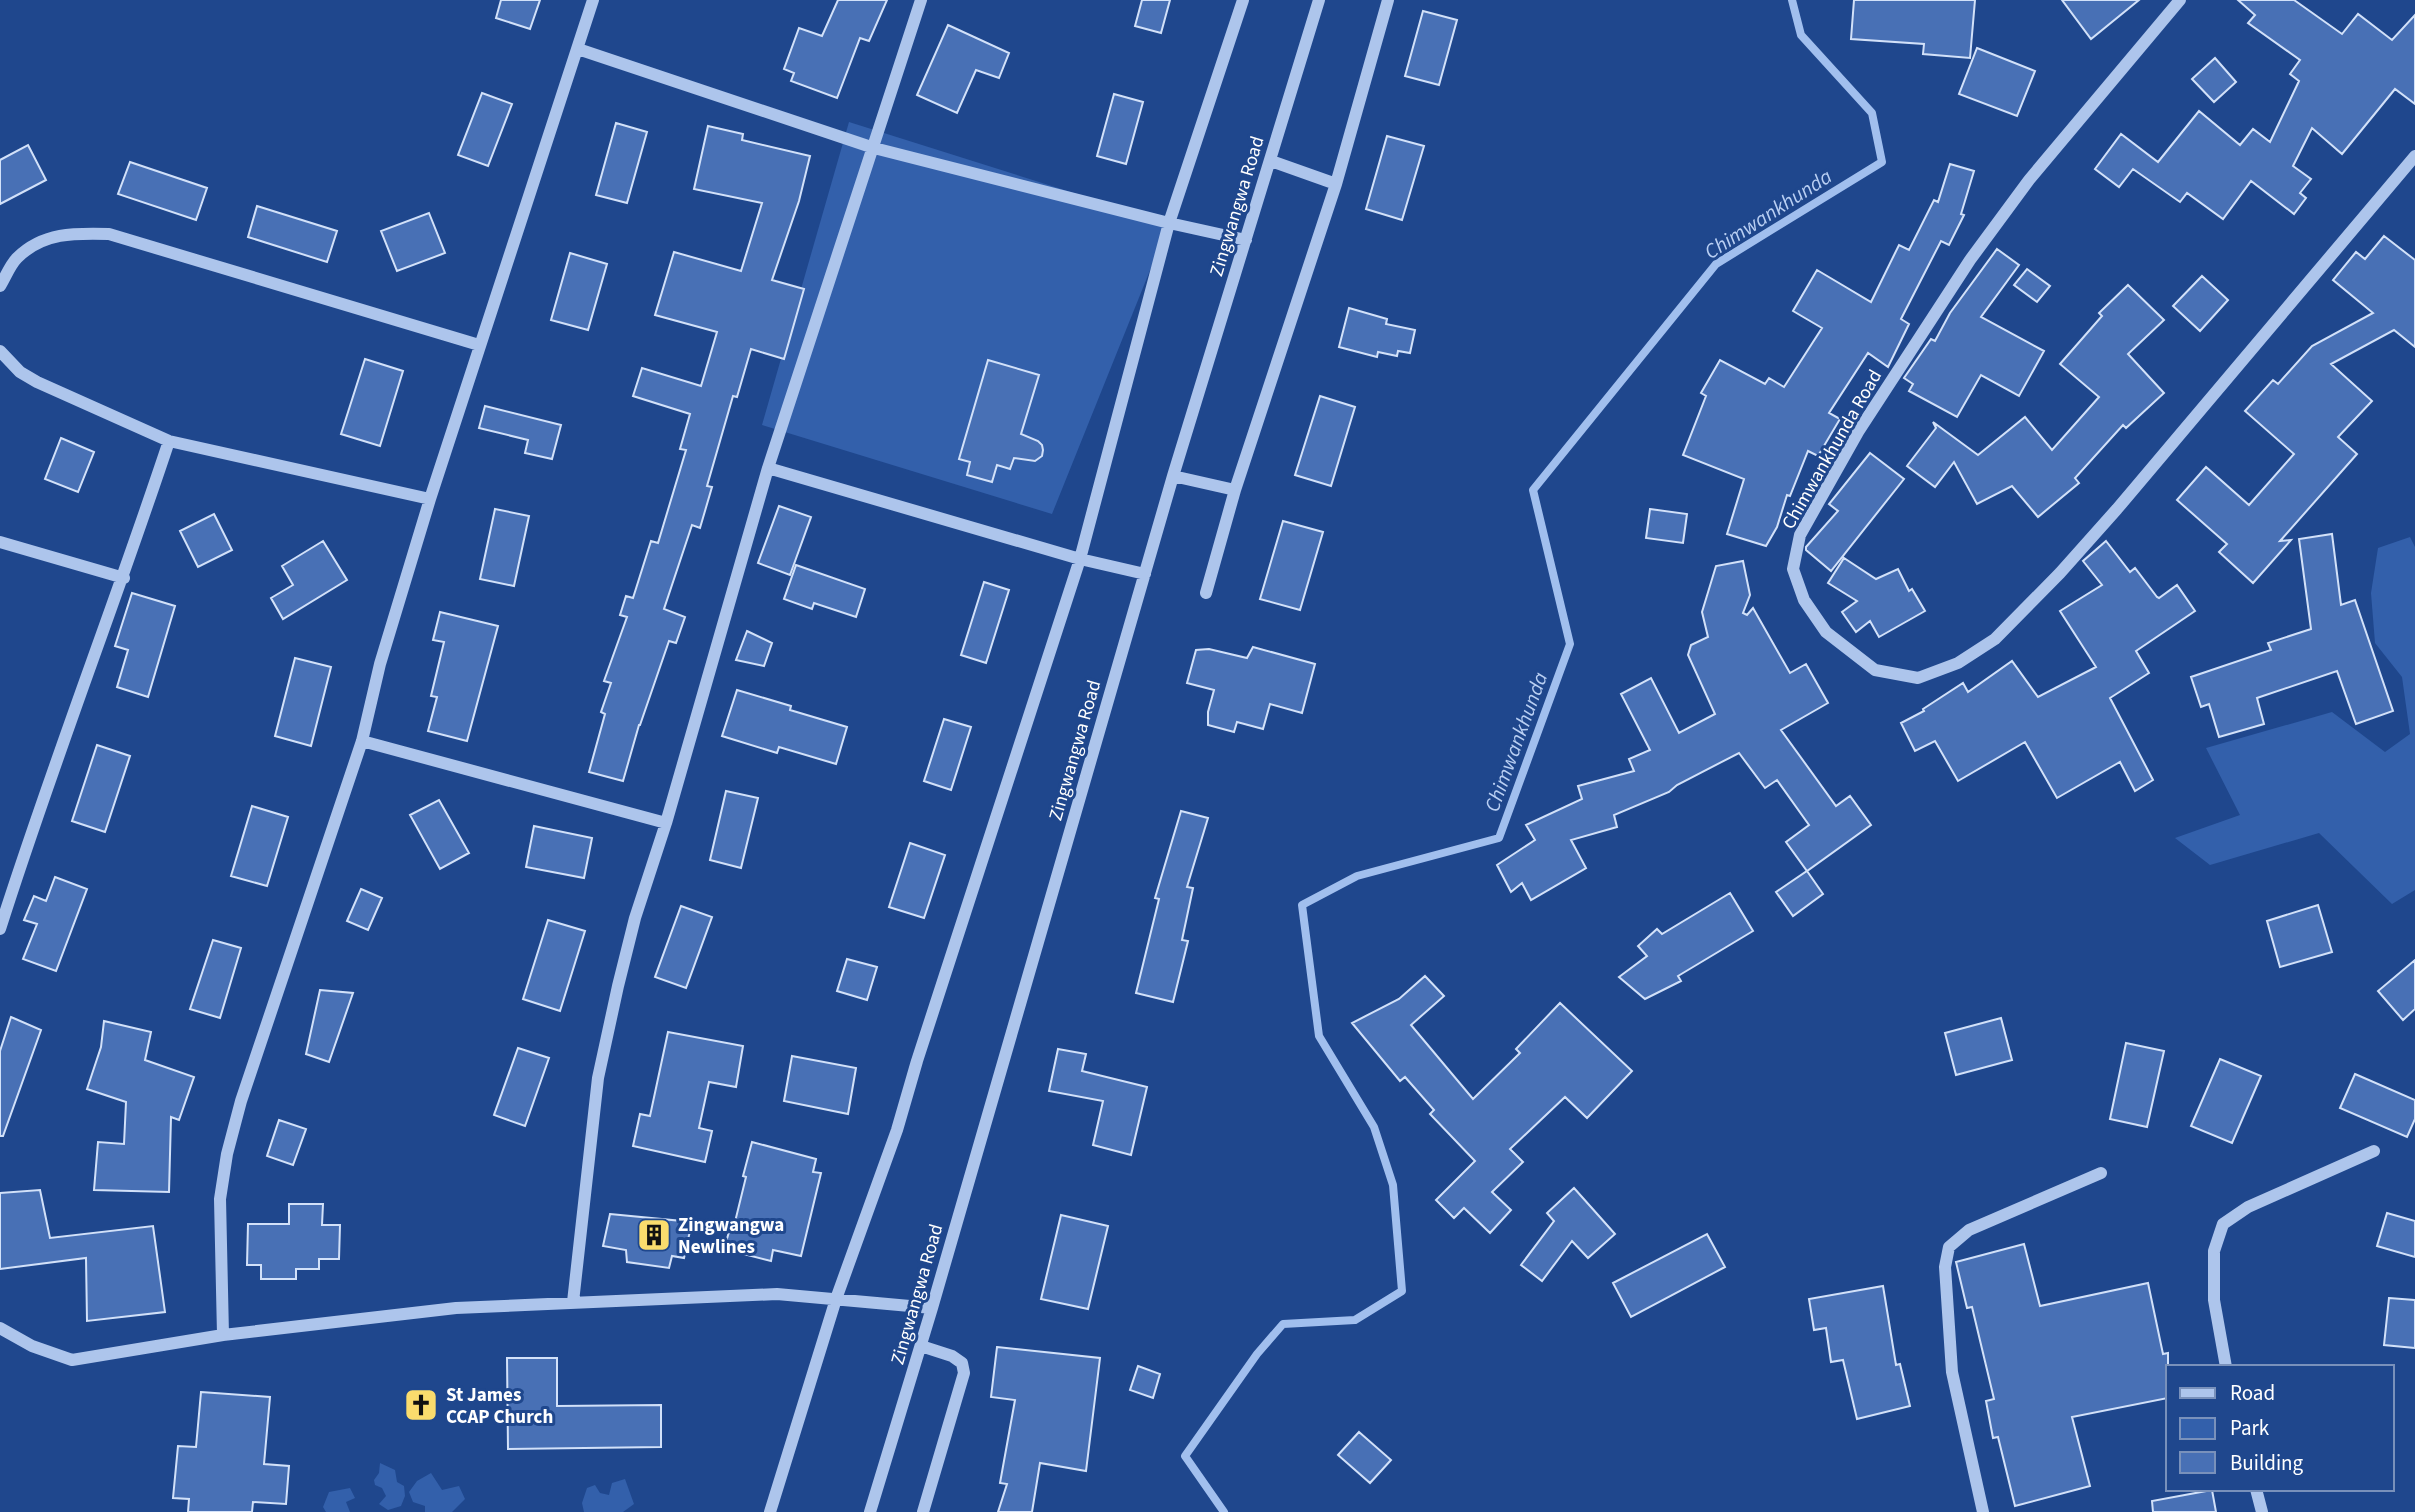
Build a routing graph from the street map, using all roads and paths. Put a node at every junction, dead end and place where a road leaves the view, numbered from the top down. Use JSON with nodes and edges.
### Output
{"nodes":[{"id":1,"x":593,"y":0,"type":"edge"},
{"id":2,"x":921,"y":0,"type":"edge"},
{"id":3,"x":1243,"y":0,"type":"edge"},
{"id":4,"x":1319,"y":0,"type":"edge"},
{"id":5,"x":1388,"y":0,"type":"edge"},
{"id":6,"x":2180,"y":0,"type":"edge"},
{"id":7,"x":578,"y":49,"type":"junction"},
{"id":8,"x":874,"y":148,"type":"junction"},
{"id":9,"x":2415,"y":156,"type":"edge"},
{"id":10,"x":1271,"y":161,"type":"junction"},
{"id":11,"x":1336,"y":184,"type":"junction"},
{"id":12,"x":1169,"y":223,"type":"junction"},
{"id":13,"x":1246,"y":240,"type":"junction"},
{"id":14,"x":0,"y":286,"type":"edge"},
{"id":15,"x":479,"y":345,"type":"junction"},
{"id":16,"x":0,"y":351,"type":"edge"},
{"id":17,"x":169,"y":441,"type":"junction"},
{"id":18,"x":768,"y":468,"type":"junction"},
{"id":19,"x":1172,"y":476,"type":"junction"},
{"id":20,"x":1235,"y":490,"type":"junction"},
{"id":21,"x":430,"y":499,"type":"junction"},
{"id":22,"x":0,"y":542,"type":"edge"},
{"id":23,"x":1080,"y":559,"type":"junction"},
{"id":24,"x":1145,"y":575,"type":"junction"},
{"id":25,"x":124,"y":578,"type":"junction"},
{"id":26,"x":1206,"y":593,"type":"dead end"},
{"id":27,"x":362,"y":741,"type":"junction"},
{"id":28,"x":666,"y":823,"type":"junction"},
{"id":29,"x":0,"y":929,"type":"edge"},
{"id":30,"x":2374,"y":1151,"type":"dead end"},
{"id":31,"x":2101,"y":1173,"type":"dead end"},
{"id":32,"x":836,"y":1299,"type":"junction"},
{"id":33,"x":573,"y":1302,"type":"junction"},
{"id":34,"x":932,"y":1308,"type":"junction"},
{"id":35,"x":0,"y":1328,"type":"edge"},
{"id":36,"x":223,"y":1335,"type":"junction"},
{"id":37,"x":921,"y":1346,"type":"junction"},
{"id":38,"x":2226,"y":1365,"type":"edge"},
{"id":39,"x":2257,"y":1491,"type":"edge"},
{"id":40,"x":770,"y":1512,"type":"edge"},
{"id":41,"x":870,"y":1512,"type":"edge"},
{"id":42,"x":923,"y":1512,"type":"edge"},
{"id":43,"x":1983,"y":1512,"type":"edge"},
{"id":44,"x":2262,"y":1512,"type":"edge"}],
"edges":[{"from":1,"to":7,"type":"street"},
{"from":2,"to":8,"type":"street"},
{"from":3,"to":12,"type":"street"},
{"from":4,"to":10,"type":"street","name":"Zingwangwa Road"},
{"from":5,"to":11,"type":"street"},
{"from":6,"to":9,"type":"street","name":"Chimwankhunda Road"},
{"from":7,"to":8,"type":"street"},
{"from":7,"to":15,"type":"street"},
{"from":8,"to":12,"type":"street"},
{"from":8,"to":18,"type":"street"},
{"from":10,"to":11,"type":"street"},
{"from":10,"to":13,"type":"street","name":"Zingwangwa Road"},
{"from":11,"to":20,"type":"street"},
{"from":12,"to":13,"type":"street"},
{"from":12,"to":23,"type":"street"},
{"from":13,"to":19,"type":"street","name":"Zingwangwa Road"},
{"from":14,"to":15,"type":"street"},
{"from":15,"to":21,"type":"street"},
{"from":16,"to":17,"type":"street"},
{"from":17,"to":21,"type":"street"},
{"from":17,"to":25,"type":"street"},
{"from":18,"to":23,"type":"street"},
{"from":18,"to":28,"type":"street"},
{"from":19,"to":20,"type":"street"},
{"from":19,"to":24,"type":"street","name":"Zingwangwa Road"},
{"from":20,"to":26,"type":"street"},
{"from":21,"to":27,"type":"street"},
{"from":22,"to":25,"type":"street"},
{"from":23,"to":24,"type":"street"},
{"from":23,"to":32,"type":"street"},
{"from":24,"to":34,"type":"street","name":"Zingwangwa Road"},
{"from":25,"to":29,"type":"street"},
{"from":27,"to":28,"type":"street"},
{"from":27,"to":36,"type":"street"},
{"from":28,"to":33,"type":"street"},
{"from":30,"to":38,"type":"street"},
{"from":31,"to":43,"type":"street"},
{"from":32,"to":33,"type":"street"},
{"from":32,"to":34,"type":"street"},
{"from":32,"to":40,"type":"street"},
{"from":33,"to":36,"type":"street"},
{"from":34,"to":37,"type":"street","name":"Zingwangwa Road"},
{"from":35,"to":36,"type":"street"},
{"from":37,"to":41,"type":"street","name":"Zingwangwa Road"},
{"from":37,"to":42,"type":"street"},
{"from":39,"to":44,"type":"street"}]}
